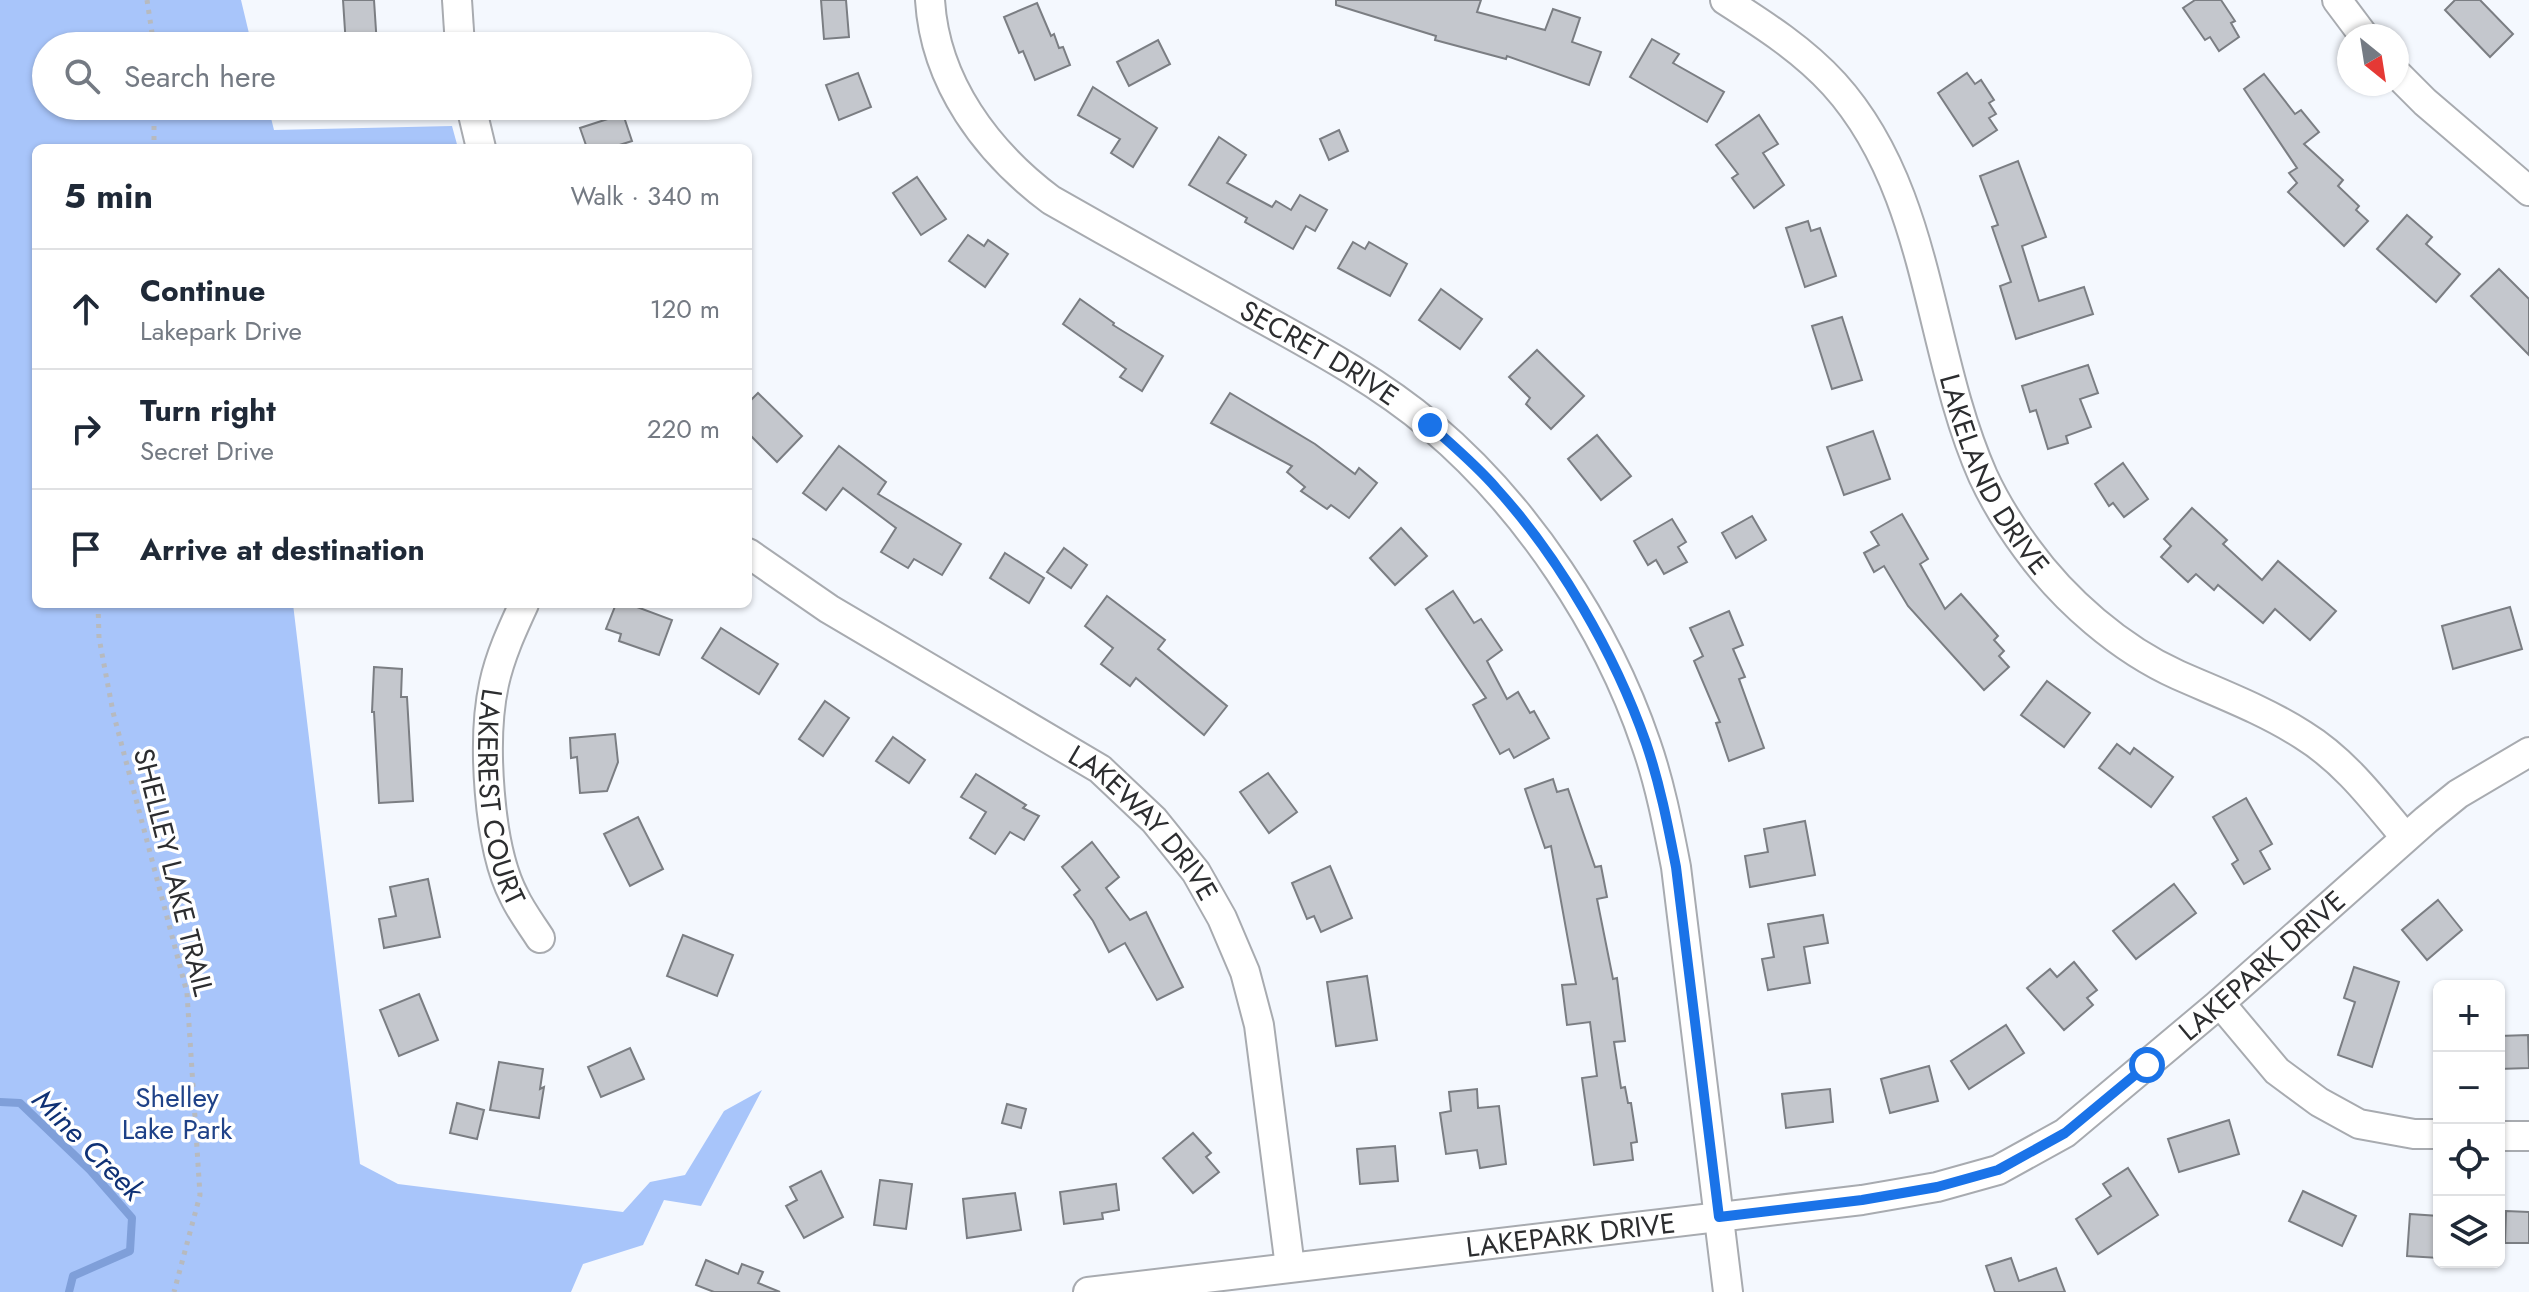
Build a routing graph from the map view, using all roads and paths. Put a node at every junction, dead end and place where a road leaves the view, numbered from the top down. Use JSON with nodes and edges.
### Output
{"nodes":[{"id":1,"x":147,"y":0,"type":"edge"},
{"id":2,"x":457,"y":0,"type":"edge"},
{"id":3,"x":930,"y":0,"type":"edge"},
{"id":4,"x":1725,"y":0,"type":"edge"},
{"id":5,"x":2337,"y":0,"type":"edge"},
{"id":6,"x":2355,"y":24,"type":"edge"},
{"id":7,"x":152,"y":32,"type":"edge"},
{"id":8,"x":459,"y":32,"type":"edge"},
{"id":9,"x":2409,"y":86,"type":"edge"},
{"id":10,"x":154,"y":120,"type":"edge"},
{"id":11,"x":474,"y":120,"type":"edge"},
{"id":12,"x":154,"y":144,"type":"edge"},
{"id":13,"x":480,"y":144,"type":"edge"},
{"id":14,"x":2529,"y":191,"type":"edge"},
{"id":15,"x":752,"y":556,"type":"edge"},
{"id":16,"x":98,"y":608,"type":"edge"},
{"id":17,"x":522,"y":608,"type":"edge"},
{"id":18,"x":2529,"y":752,"type":"edge"},
{"id":19,"x":2405,"y":837,"type":"junction"},
{"id":20,"x":540,"y":938,"type":"dead end"},
{"id":21,"x":2220,"y":1003,"type":"junction"},
{"id":22,"x":2433,"y":1134,"type":"edge"},
{"id":23,"x":2505,"y":1136,"type":"edge"},
{"id":24,"x":2529,"y":1136,"type":"edge"},
{"id":25,"x":1719,"y":1217,"type":"junction"},
{"id":26,"x":1290,"y":1267,"type":"junction"},
{"id":27,"x":174,"y":1292,"type":"edge"},
{"id":28,"x":1088,"y":1292,"type":"edge"},
{"id":29,"x":1728,"y":1292,"type":"edge"}],
"edges":[{"from":1,"to":7,"type":"path"},
{"from":2,"to":8,"type":"street"},
{"from":3,"to":25,"type":"street","name":"SECRET DRIVE"},
{"from":4,"to":19,"type":"street","name":"LAKELAND DRIVE"},
{"from":5,"to":6,"type":"street"},
{"from":9,"to":14,"type":"street"},
{"from":10,"to":12,"type":"path"},
{"from":11,"to":13,"type":"street"},
{"from":15,"to":26,"type":"street","name":"LAKEWAY DRIVE"},
{"from":16,"to":27,"type":"path","name":"SHELLEY LAKE TRAIL"},
{"from":17,"to":20,"type":"street","name":"LAKEREST COURT"},
{"from":18,"to":19,"type":"street","name":"LAKEPARK DRIVE"},
{"from":19,"to":21,"type":"street","name":"LAKEPARK DRIVE"},
{"from":21,"to":22,"type":"street"},
{"from":21,"to":25,"type":"street","name":"LAKEPARK DRIVE"},
{"from":23,"to":24,"type":"street"},
{"from":25,"to":26,"type":"street","name":"LAKEPARK DRIVE"},
{"from":25,"to":29,"type":"street","name":"SECRET DRIVE"},
{"from":26,"to":28,"type":"street","name":"LAKEPARK DRIVE"}]}
